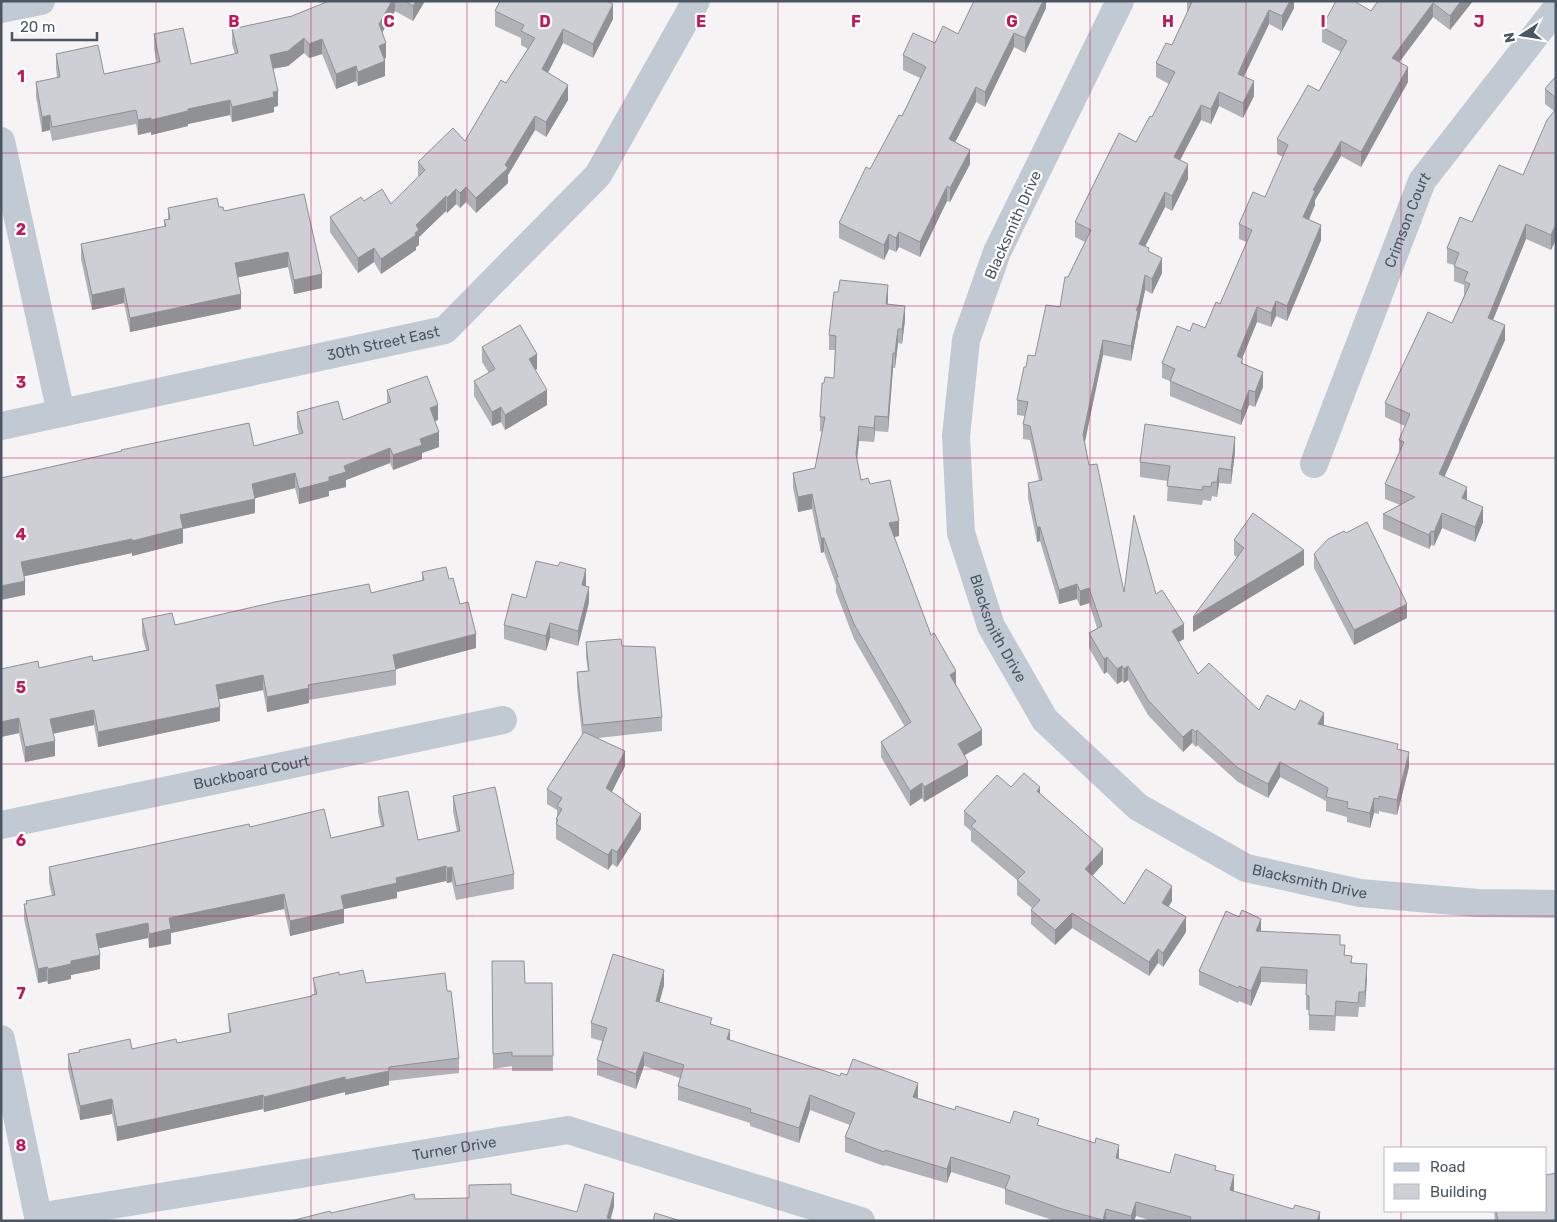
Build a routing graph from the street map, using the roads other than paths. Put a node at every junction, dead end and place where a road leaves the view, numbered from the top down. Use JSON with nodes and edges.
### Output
{"nodes":[{"id":1,"x":41,"y":1,"type":"edge"},
{"id":2,"x":696,"y":1,"type":"edge"},
{"id":3,"x":1120,"y":1,"type":"edge"},
{"id":4,"x":1,"y":9,"type":"edge"},
{"id":5,"x":1556,"y":9,"type":"edge"},
{"id":6,"x":1,"y":142,"type":"edge"},
{"id":7,"x":61,"y":413,"type":"junction"},
{"id":8,"x":1,"y":426,"type":"edge"},
{"id":9,"x":1314,"y":464,"type":"dead end"},
{"id":10,"x":503,"y":720,"type":"dead end"},
{"id":11,"x":1,"y":825,"type":"edge"},
{"id":12,"x":1556,"y":904,"type":"edge"},
{"id":13,"x":1,"y":1039,"type":"edge"},
{"id":14,"x":38,"y":1219,"type":"edge"},
{"id":15,"x":861,"y":1221,"type":"edge"}],
"edges":[{"from":1,"to":4,"type":"street"},
{"from":2,"to":7,"type":"street","name":"30th Street East"},
{"from":3,"to":12,"type":"street","name":"Blacksmith Drive"},
{"from":5,"to":9,"type":"street","name":"Crimson Court"},
{"from":6,"to":7,"type":"street"},
{"from":7,"to":8,"type":"street","name":"30th Street East"},
{"from":10,"to":11,"type":"street","name":"Buckboard Court"},
{"from":13,"to":14,"type":"street"},
{"from":14,"to":15,"type":"street","name":"Turner Drive"}]}
